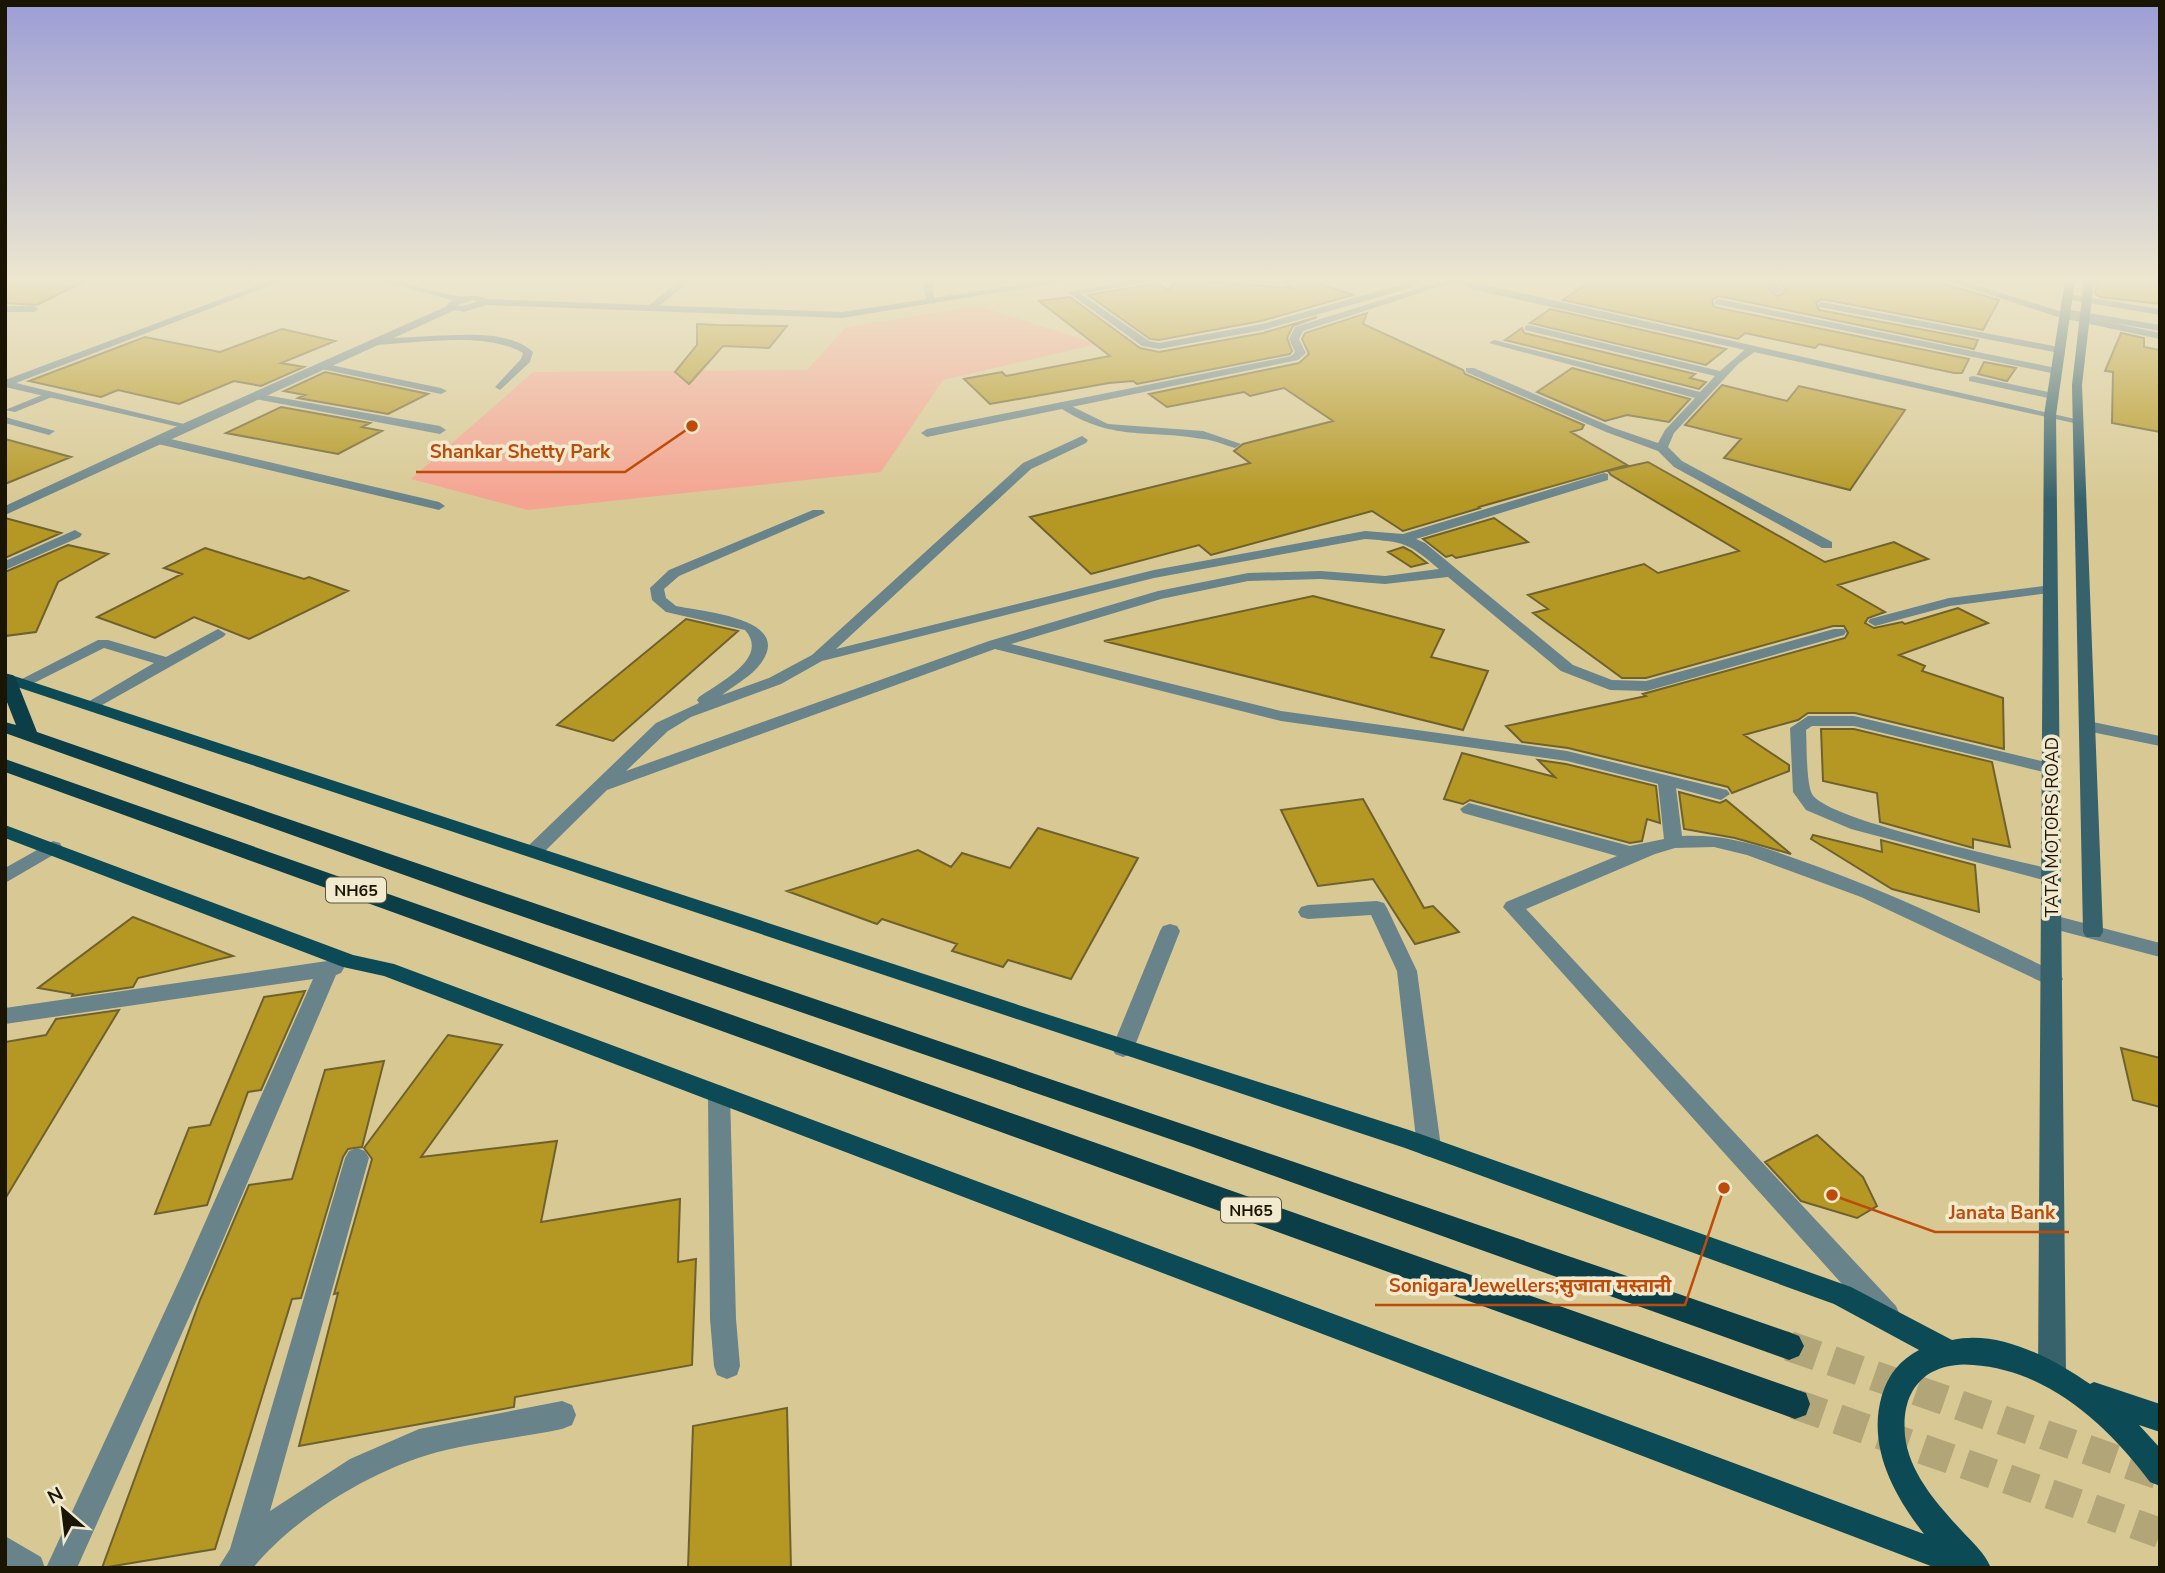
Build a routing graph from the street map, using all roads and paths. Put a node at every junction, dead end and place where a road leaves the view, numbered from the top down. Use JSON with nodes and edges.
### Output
{"nodes":[{"id":1,"x":86,"y":353,"type":"edge"},
{"id":2,"x":349,"y":353,"type":"edge"},
{"id":3,"x":528,"y":353,"type":"edge"},
{"id":4,"x":1300,"y":353,"type":"edge"},
{"id":5,"x":1534,"y":353,"type":"edge"},
{"id":6,"x":1636,"y":353,"type":"edge"},
{"id":7,"x":1731,"y":353,"type":"edge"},
{"id":8,"x":1746,"y":353,"type":"edge"},
{"id":9,"x":1772,"y":353,"type":"edge"},
{"id":10,"x":1969,"y":353,"type":"edge"},
{"id":11,"x":2059,"y":353,"type":"edge"},
{"id":12,"x":2080,"y":353,"type":"edge"},
{"id":13,"x":1734,"y":362,"type":"junction"},
{"id":14,"x":321,"y":366,"type":"junction"},
{"id":15,"x":1470,"y":370,"type":"dead end"},
{"id":16,"x":2056,"y":371,"type":"junction"},
{"id":17,"x":1723,"y":374,"type":"junction"},
{"id":18,"x":1973,"y":379,"type":"dead end"},
{"id":19,"x":5,"y":384,"type":"edge"},
{"id":20,"x":500,"y":387,"type":"dead end"},
{"id":21,"x":441,"y":391,"type":"dead end"},
{"id":22,"x":51,"y":395,"type":"junction"},
{"id":23,"x":254,"y":396,"type":"junction"},
{"id":24,"x":2053,"y":396,"type":"junction"},
{"id":25,"x":1702,"y":397,"type":"junction"},
{"id":26,"x":1063,"y":405,"type":"junction"},
{"id":27,"x":8,"y":415,"type":"edge"},
{"id":28,"x":2050,"y":415,"type":"junction"},
{"id":29,"x":2078,"y":421,"type":"junction"},
{"id":30,"x":184,"y":427,"type":"junction"},
{"id":31,"x":49,"y":430,"type":"dead end"},
{"id":32,"x":440,"y":430,"type":"dead end"},
{"id":33,"x":927,"y":433,"type":"dead end"},
{"id":34,"x":158,"y":440,"type":"junction"},
{"id":35,"x":1082,"y":440,"type":"dead end"},
{"id":36,"x":1235,"y":444,"type":"dead end"},
{"id":37,"x":1662,"y":448,"type":"junction"},
{"id":38,"x":1604,"y":477,"type":"dead end"},
{"id":39,"x":439,"y":506,"type":"dead end"},
{"id":40,"x":5,"y":511,"type":"edge"},
{"id":41,"x":818,"y":513,"type":"dead end"},
{"id":42,"x":75,"y":534,"type":"dead end"},
{"id":43,"x":1404,"y":538,"type":"junction"},
{"id":44,"x":1826,"y":545,"type":"dead end"},
{"id":45,"x":5,"y":566,"type":"edge"},
{"id":46,"x":1451,"y":572,"type":"junction"},
{"id":47,"x":2051,"y":589,"type":"junction"},
{"id":48,"x":1875,"y":622,"type":"dead end"},
{"id":49,"x":1839,"y":632,"type":"dead end"},
{"id":50,"x":218,"y":634,"type":"dead end"},
{"id":51,"x":995,"y":644,"type":"junction"},
{"id":52,"x":817,"y":658,"type":"junction"},
{"id":53,"x":167,"y":662,"type":"junction"},
{"id":54,"x":12,"y":680,"type":"edge"},
{"id":55,"x":89,"y":706,"type":"junction"},
{"id":56,"x":685,"y":714,"type":"junction"},
{"id":57,"x":2088,"y":726,"type":"junction"},
{"id":58,"x":17,"y":732,"type":"edge"},
{"id":59,"x":2160,"y":741,"type":"edge"},
{"id":60,"x":5,"y":765,"type":"edge"},
{"id":61,"x":2052,"y":769,"type":"junction"},
{"id":62,"x":1666,"y":781,"type":"junction"},
{"id":63,"x":605,"y":785,"type":"junction"},
{"id":64,"x":1721,"y":794,"type":"dead end"},
{"id":65,"x":1469,"y":809,"type":"dead end"},
{"id":66,"x":5,"y":831,"type":"edge"},
{"id":67,"x":1674,"y":842,"type":"junction"},
{"id":68,"x":53,"y":848,"type":"junction"},
{"id":69,"x":1648,"y":850,"type":"junction"},
{"id":70,"x":533,"y":852,"type":"junction"},
{"id":71,"x":2051,"y":876,"type":"junction"},
{"id":72,"x":5,"y":877,"type":"edge"},
{"id":73,"x":1308,"y":912,"type":"dead end"},
{"id":74,"x":2053,"y":922,"type":"junction"},
{"id":75,"x":1170,"y":932,"type":"dead end"},
{"id":76,"x":2093,"y":932,"type":"junction"},
{"id":77,"x":2160,"y":950,"type":"edge"},
{"id":78,"x":338,"y":966,"type":"junction"},
{"id":79,"x":2053,"y":979,"type":"junction"},
{"id":80,"x":5,"y":1016,"type":"edge"},
{"id":81,"x":1123,"y":1048,"type":"junction"},
{"id":82,"x":719,"y":1094,"type":"junction"},
{"id":83,"x":1429,"y":1147,"type":"junction"},
{"id":84,"x":357,"y":1158,"type":"dead end"},
{"id":85,"x":1894,"y":1323,"type":"junction"},
{"id":86,"x":1789,"y":1346,"type":"tunnel mouth"},
{"id":87,"x":1950,"y":1353,"type":"junction"},
{"id":88,"x":727,"y":1366,"type":"dead end"},
{"id":89,"x":2052,"y":1375,"type":"junction"},
{"id":90,"x":2080,"y":1392,"type":"junction"},
{"id":91,"x":1795,"y":1404,"type":"tunnel mouth"},
{"id":92,"x":562,"y":1415,"type":"dead end"},
{"id":93,"x":2160,"y":1418,"type":"edge"},
{"id":94,"x":2160,"y":1472,"type":"edge"},
{"id":95,"x":5,"y":1551,"type":"edge"},
{"id":96,"x":238,"y":1561,"type":"edge"},
{"id":97,"x":30,"y":1568,"type":"edge"},
{"id":98,"x":61,"y":1568,"type":"edge"},
{"id":99,"x":1978,"y":1568,"type":"edge"}],
"edges":[{"from":1,"to":19,"type":"street"},
{"from":2,"to":14,"type":"street"},
{"from":3,"to":20,"type":"street"},
{"from":4,"to":26,"type":"street"},
{"from":5,"to":25,"type":"street"},
{"from":6,"to":17,"type":"street"},
{"from":7,"to":13,"type":"street"},
{"from":8,"to":13,"type":"street"},
{"from":9,"to":28,"type":"street"},
{"from":10,"to":16,"type":"street"},
{"from":11,"to":16,"type":"main road","name":"TATA MOTORS ROAD"},
{"from":12,"to":29,"type":"main road"},
{"from":13,"to":17,"type":"street"},
{"from":14,"to":21,"type":"street"},
{"from":14,"to":23,"type":"street"},
{"from":15,"to":37,"type":"street"},
{"from":16,"to":24,"type":"main road","name":"TATA MOTORS ROAD"},
{"from":17,"to":25,"type":"street"},
{"from":18,"to":24,"type":"street"},
{"from":19,"to":22,"type":"street"},
{"from":22,"to":27,"type":"street"},
{"from":22,"to":30,"type":"street"},
{"from":23,"to":30,"type":"street"},
{"from":23,"to":32,"type":"street"},
{"from":24,"to":28,"type":"main road","name":"TATA MOTORS ROAD"},
{"from":25,"to":37,"type":"street"},
{"from":26,"to":33,"type":"street"},
{"from":26,"to":36,"type":"street"},
{"from":27,"to":31,"type":"street"},
{"from":28,"to":29,"type":"street"},
{"from":28,"to":47,"type":"main road","name":"TATA MOTORS ROAD"},
{"from":29,"to":57,"type":"main road"},
{"from":30,"to":34,"type":"street"},
{"from":34,"to":39,"type":"street"},
{"from":34,"to":40,"type":"street"},
{"from":35,"to":52,"type":"street"},
{"from":37,"to":44,"type":"street"},
{"from":38,"to":43,"type":"street"},
{"from":41,"to":56,"type":"street"},
{"from":42,"to":45,"type":"street"},
{"from":43,"to":46,"type":"street"},
{"from":43,"to":52,"type":"street"},
{"from":46,"to":49,"type":"street"},
{"from":46,"to":51,"type":"street"},
{"from":47,"to":48,"type":"street"},
{"from":47,"to":61,"type":"main road","name":"TATA MOTORS ROAD"},
{"from":50,"to":53,"type":"street"},
{"from":51,"to":62,"type":"street"},
{"from":51,"to":63,"type":"street"},
{"from":52,"to":56,"type":"street"},
{"from":53,"to":54,"type":"street"},
{"from":53,"to":55,"type":"street"},
{"from":54,"to":55,"type":"main road"},
{"from":54,"to":58,"type":"highway"},
{"from":55,"to":70,"type":"main road"},
{"from":56,"to":63,"type":"street"},
{"from":57,"to":59,"type":"street"},
{"from":57,"to":76,"type":"main road"},
{"from":58,"to":86,"type":"highway","number":"NH65"},
{"from":60,"to":91,"type":"highway","number":"NH65"},
{"from":61,"to":71,"type":"main road","name":"TATA MOTORS ROAD"},
{"from":61,"to":71,"type":"street"},
{"from":62,"to":64,"type":"street"},
{"from":62,"to":67,"type":"street"},
{"from":63,"to":70,"type":"street"},
{"from":65,"to":69,"type":"street"},
{"from":66,"to":68,"type":"main road"},
{"from":67,"to":69,"type":"street"},
{"from":67,"to":79,"type":"street"},
{"from":68,"to":72,"type":"street"},
{"from":68,"to":78,"type":"main road"},
{"from":69,"to":85,"type":"street"},
{"from":70,"to":81,"type":"main road"},
{"from":71,"to":74,"type":"main road","name":"TATA MOTORS ROAD"},
{"from":73,"to":83,"type":"street"},
{"from":74,"to":76,"type":"street"},
{"from":74,"to":79,"type":"main road","name":"TATA MOTORS ROAD"},
{"from":75,"to":81,"type":"street"},
{"from":76,"to":77,"type":"street"},
{"from":78,"to":80,"type":"street"},
{"from":78,"to":82,"type":"main road"},
{"from":78,"to":98,"type":"street"},
{"from":79,"to":89,"type":"main road","name":"TATA MOTORS ROAD"},
{"from":81,"to":83,"type":"main road"},
{"from":82,"to":88,"type":"street"},
{"from":82,"to":99,"type":"main road"},
{"from":83,"to":85,"type":"main road"},
{"from":84,"to":96,"type":"street"},
{"from":85,"to":87,"type":"main road"},
{"from":87,"to":89,"type":"main road"},
{"from":87,"to":99,"type":"main road"},
{"from":89,"to":90,"type":"main road"},
{"from":90,"to":93,"type":"main road"},
{"from":90,"to":94,"type":"main road"},
{"from":92,"to":96,"type":"street"},
{"from":95,"to":97,"type":"street"}]}
